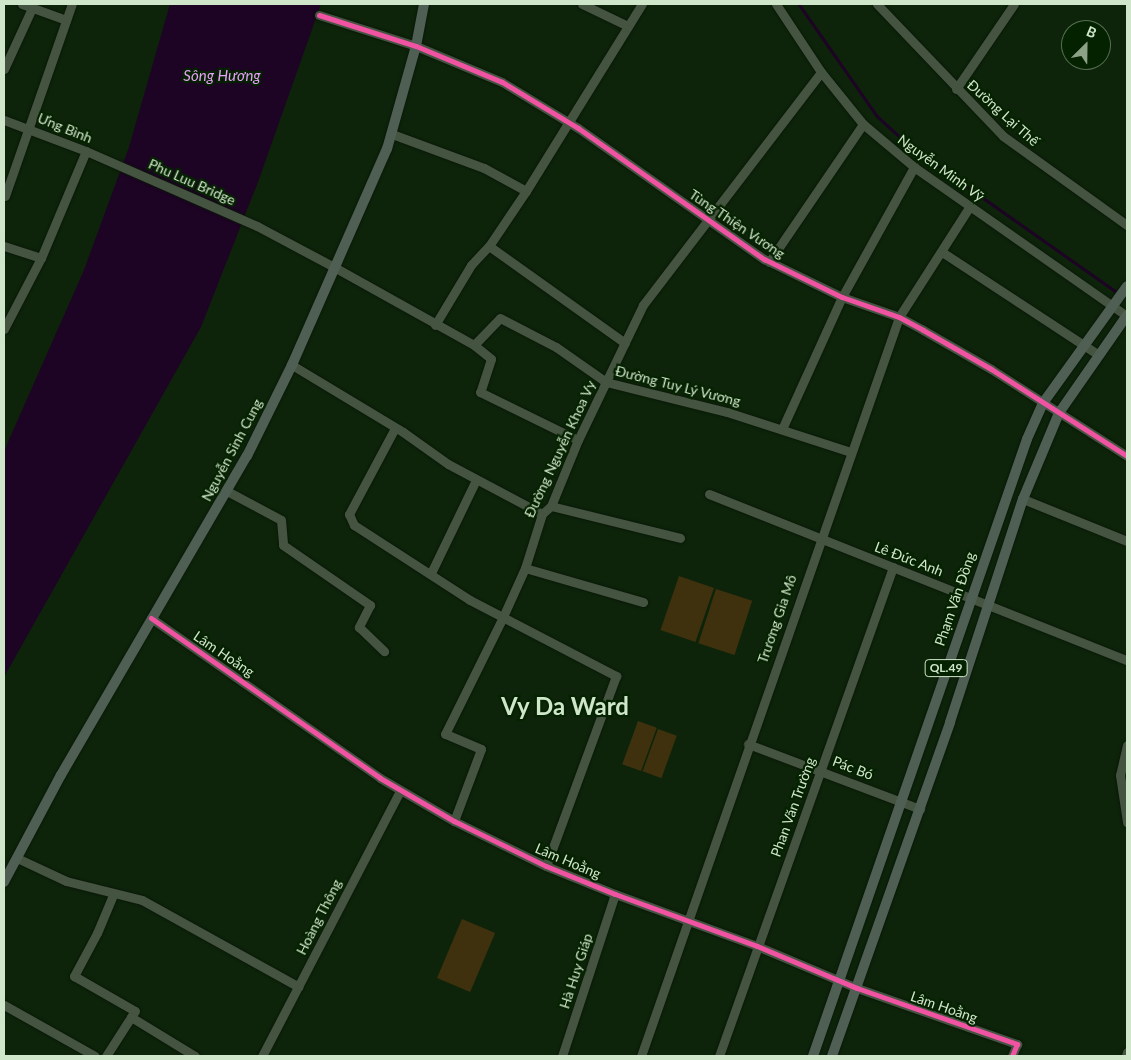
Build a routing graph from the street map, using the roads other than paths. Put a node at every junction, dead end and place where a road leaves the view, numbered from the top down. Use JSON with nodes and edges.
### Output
{"nodes":[{"id":1,"x":22,"y":4,"type":"edge"},
{"id":2,"x":72,"y":4,"type":"edge"},
{"id":3,"x":424,"y":4,"type":"edge"},
{"id":4,"x":582,"y":4,"type":"edge"},
{"id":5,"x":642,"y":4,"type":"edge"},
{"id":6,"x":776,"y":4,"type":"edge"},
{"id":7,"x":877,"y":4,"type":"edge"},
{"id":8,"x":1014,"y":4,"type":"edge"},
{"id":9,"x":32,"y":8,"type":"junction"},
{"id":10,"x":319,"y":15,"type":"dead end"},
{"id":11,"x":66,"y":20,"type":"junction"},
{"id":12,"x":628,"y":26,"type":"junction"},
{"id":13,"x":416,"y":46,"type":"junction"},
{"id":14,"x":4,"y":69,"type":"edge"},
{"id":15,"x":821,"y":72,"type":"junction"},
{"id":16,"x":956,"y":89,"type":"junction"},
{"id":17,"x":4,"y":120,"type":"edge"},
{"id":18,"x":568,"y":121,"type":"junction"},
{"id":19,"x":862,"y":124,"type":"junction"},
{"id":20,"x":30,"y":129,"type":"junction"},
{"id":21,"x":392,"y":134,"type":"junction"},
{"id":22,"x":86,"y":151,"type":"junction"},
{"id":23,"x":116,"y":164,"type":"joint"},
{"id":24,"x":914,"y":167,"type":"junction"},
{"id":25,"x":526,"y":191,"type":"junction"},
{"id":26,"x":5,"y":196,"type":"edge"},
{"id":27,"x":970,"y":206,"type":"junction"},
{"id":28,"x":710,"y":220,"type":"junction"},
{"id":29,"x":1127,"y":225,"type":"edge"},
{"id":30,"x":4,"y":246,"type":"edge"},
{"id":31,"x":488,"y":246,"type":"junction"},
{"id":32,"x":942,"y":252,"type":"junction"},
{"id":33,"x":41,"y":258,"type":"junction"},
{"id":34,"x":769,"y":262,"type":"junction"},
{"id":35,"x":334,"y":267,"type":"junction"},
{"id":36,"x":1126,"y":288,"type":"edge"},
{"id":37,"x":842,"y":297,"type":"junction"},
{"id":38,"x":1115,"y":302,"type":"junction"},
{"id":39,"x":1127,"y":315,"type":"edge"},
{"id":40,"x":899,"y":317,"type":"junction"},
{"id":41,"x":5,"y":324,"type":"edge"},
{"id":42,"x":435,"y":325,"type":"junction"},
{"id":43,"x":625,"y":342,"type":"junction"},
{"id":44,"x":1084,"y":344,"type":"junction"},
{"id":45,"x":474,"y":345,"type":"junction"},
{"id":46,"x":1098,"y":354,"type":"junction"},
{"id":47,"x":292,"y":365,"type":"junction"},
{"id":48,"x":606,"y":382,"type":"junction"},
{"id":49,"x":1043,"y":403,"type":"junction"},
{"id":50,"x":1059,"y":412,"type":"junction"},
{"id":51,"x":395,"y":428,"type":"junction"},
{"id":52,"x":782,"y":429,"type":"junction"},
{"id":53,"x":578,"y":440,"type":"junction"},
{"id":54,"x":851,"y":452,"type":"junction"},
{"id":55,"x":1127,"y":456,"type":"edge"},
{"id":56,"x":476,"y":480,"type":"junction"},
{"id":57,"x":227,"y":491,"type":"junction"},
{"id":58,"x":710,"y":494,"type":"dead end"},
{"id":59,"x":1023,"y":498,"type":"junction"},
{"id":60,"x":550,"y":506,"type":"junction"},
{"id":61,"x":542,"y":514,"type":"junction"},
{"id":62,"x":680,"y":538,"type":"dead end"},
{"id":63,"x":820,"y":539,"type":"junction"},
{"id":64,"x":1127,"y":541,"type":"edge"},
{"id":65,"x":893,"y":567,"type":"junction"},
{"id":66,"x":525,"y":568,"type":"junction"},
{"id":67,"x":431,"y":574,"type":"junction"},
{"id":68,"x":970,"y":598,"type":"junction"},
{"id":69,"x":643,"y":602,"type":"dead end"},
{"id":70,"x":989,"y":606,"type":"junction"},
{"id":71,"x":151,"y":618,"type":"junction"},
{"id":72,"x":502,"y":618,"type":"junction"},
{"id":73,"x":384,"y":651,"type":"dead end"},
{"id":74,"x":1127,"y":660,"type":"edge"},
{"id":75,"x":748,"y":744,"type":"junction"},
{"id":76,"x":1127,"y":745,"type":"edge"},
{"id":77,"x":820,"y":771,"type":"junction"},
{"id":78,"x":400,"y":791,"type":"junction"},
{"id":79,"x":901,"y":802,"type":"junction"},
{"id":80,"x":920,"y":809,"type":"junction"},
{"id":81,"x":454,"y":821,"type":"junction"},
{"id":82,"x":1127,"y":822,"type":"edge"},
{"id":83,"x":16,"y":858,"type":"junction"},
{"id":84,"x":546,"y":866,"type":"junction"},
{"id":85,"x":4,"y":882,"type":"edge"},
{"id":86,"x":616,"y":894,"type":"junction"},
{"id":87,"x":113,"y":895,"type":"junction"},
{"id":88,"x":686,"y":920,"type":"junction"},
{"id":89,"x":758,"y":946,"type":"junction"},
{"id":90,"x":839,"y":982,"type":"junction"},
{"id":91,"x":298,"y":987,"type":"junction"},
{"id":92,"x":857,"y":988,"type":"junction"},
{"id":93,"x":4,"y":1004,"type":"edge"},
{"id":94,"x":131,"y":1016,"type":"junction"},
{"id":95,"x":1127,"y":1052,"type":"edge"},
{"id":96,"x":94,"y":1056,"type":"edge"},
{"id":97,"x":106,"y":1056,"type":"edge"},
{"id":98,"x":195,"y":1056,"type":"edge"},
{"id":99,"x":262,"y":1056,"type":"edge"},
{"id":100,"x":562,"y":1056,"type":"edge"},
{"id":101,"x":641,"y":1056,"type":"edge"},
{"id":102,"x":719,"y":1056,"type":"edge"},
{"id":103,"x":813,"y":1056,"type":"edge"},
{"id":104,"x":832,"y":1056,"type":"edge"},
{"id":105,"x":1012,"y":1056,"type":"edge"},
{"id":106,"x":1126,"y":1056,"type":"edge"}],
"edges":[{"from":1,"to":9,"type":"street"},
{"from":2,"to":11,"type":"street"},
{"from":3,"to":13,"type":"main road","name":"Nguyễn Sinh Cung"},
{"from":4,"to":12,"type":"street"},
{"from":5,"to":12,"type":"street"},
{"from":6,"to":15,"type":"street","name":"Nguyễn Minh Vỹ"},
{"from":7,"to":16,"type":"street","name":"Đường Lại Thế"},
{"from":8,"to":16,"type":"street"},
{"from":9,"to":11,"type":"street"},
{"from":9,"to":14,"type":"street"},
{"from":10,"to":13,"type":"street","name":"Tùng Thiện Vương"},
{"from":11,"to":20,"type":"street"},
{"from":12,"to":18,"type":"street"},
{"from":13,"to":18,"type":"street","name":"Tùng Thiện Vương"},
{"from":13,"to":21,"type":"main road","name":"Nguyễn Sinh Cung"},
{"from":15,"to":19,"type":"street","name":"Nguyễn Minh Vỹ"},
{"from":15,"to":28,"type":"street","name":"Đường Nguyễn Khoa Vy"},
{"from":16,"to":29,"type":"street","name":"Đường Lại Thế"},
{"from":17,"to":20,"type":"street","name":"Ưng Bình"},
{"from":18,"to":25,"type":"street"},
{"from":18,"to":28,"type":"street","name":"Tùng Thiện Vương"},
{"from":19,"to":24,"type":"street","name":"Nguyễn Minh Vỹ"},
{"from":19,"to":34,"type":"street"},
{"from":20,"to":22,"type":"street","name":"Ưng Bình"},
{"from":20,"to":26,"type":"street"},
{"from":21,"to":25,"type":"street"},
{"from":21,"to":35,"type":"main road","name":"Nguyễn Sinh Cung"},
{"from":22,"to":23,"type":"street","name":"Ưng Bình"},
{"from":22,"to":33,"type":"street"},
{"from":23,"to":35,"type":"street","name":"Phu Luu Bridge"},
{"from":24,"to":27,"type":"street","name":"Nguyễn Minh Vỹ"},
{"from":24,"to":37,"type":"street"},
{"from":25,"to":31,"type":"street"},
{"from":27,"to":32,"type":"street","name":"Trương Gia Mô"},
{"from":27,"to":38,"type":"street","name":"Nguyễn Minh Vỹ"},
{"from":28,"to":34,"type":"street","name":"Tùng Thiện Vương"},
{"from":28,"to":43,"type":"street","name":"Đường Nguyễn Khoa Vy"},
{"from":30,"to":33,"type":"street"},
{"from":31,"to":42,"type":"street"},
{"from":31,"to":43,"type":"street"},
{"from":32,"to":40,"type":"street","name":"Trương Gia Mô"},
{"from":32,"to":44,"type":"street"},
{"from":33,"to":41,"type":"street"},
{"from":34,"to":37,"type":"street","name":"Tùng Thiện Vương"},
{"from":35,"to":42,"type":"street"},
{"from":35,"to":47,"type":"main road","name":"Nguyễn Sinh Cung"},
{"from":36,"to":38,"type":"main road","name":"Phạm Văn Đồng","number":"QL.49"},
{"from":37,"to":40,"type":"street","name":"Tùng Thiện Vương"},
{"from":37,"to":52,"type":"street"},
{"from":38,"to":39,"type":"street","name":"Nguyễn Minh Vỹ"},
{"from":38,"to":44,"type":"main road","name":"Phạm Văn Đồng","number":"QL.49"},
{"from":39,"to":46,"type":"main road","number":"QL.49"},
{"from":40,"to":49,"type":"street","name":"Tùng Thiện Vương"},
{"from":40,"to":54,"type":"street","name":"Trương Gia Mô"},
{"from":42,"to":45,"type":"street"},
{"from":43,"to":48,"type":"street","name":"Đường Nguyễn Khoa Vy"},
{"from":44,"to":46,"type":"street"},
{"from":44,"to":49,"type":"main road","name":"Phạm Văn Đồng","number":"QL.49"},
{"from":45,"to":48,"type":"street","name":"Đường Tuy Lý Vương"},
{"from":45,"to":53,"type":"street"},
{"from":46,"to":50,"type":"main road","number":"QL.49"},
{"from":47,"to":51,"type":"street"},
{"from":47,"to":57,"type":"main road","name":"Nguyễn Sinh Cung"},
{"from":48,"to":52,"type":"street","name":"Đường Tuy Lý Vương"},
{"from":48,"to":53,"type":"street","name":"Đường Nguyễn Khoa Vy"},
{"from":49,"to":50,"type":"street","name":"Tùng Thiện Vương"},
{"from":49,"to":68,"type":"main road","name":"Phạm Văn Đồng","number":"QL.49"},
{"from":50,"to":55,"type":"street","name":"Tùng Thiện Vương"},
{"from":50,"to":59,"type":"main road","number":"QL.49"},
{"from":51,"to":56,"type":"street"},
{"from":51,"to":67,"type":"street"},
{"from":52,"to":54,"type":"street","name":"Đường Tuy Lý Vương"},
{"from":53,"to":60,"type":"street","name":"Đường Nguyễn Khoa Vy"},
{"from":54,"to":63,"type":"street","name":"Trương Gia Mô"},
{"from":56,"to":61,"type":"street"},
{"from":56,"to":67,"type":"street"},
{"from":57,"to":71,"type":"main road","name":"Nguyễn Sinh Cung"},
{"from":57,"to":73,"type":"street"},
{"from":58,"to":63,"type":"street","name":"Lê Đức Anh"},
{"from":59,"to":64,"type":"street"},
{"from":59,"to":70,"type":"main road","number":"QL.49"},
{"from":60,"to":61,"type":"street","name":"Đường Nguyễn Khoa Vy"},
{"from":60,"to":62,"type":"street"},
{"from":61,"to":66,"type":"street","name":"Đường Nguyễn Khoa Vy"},
{"from":63,"to":65,"type":"street","name":"Lê Đức Anh"},
{"from":63,"to":75,"type":"street","name":"Trương Gia Mô"},
{"from":65,"to":68,"type":"street","name":"Lê Đức Anh"},
{"from":65,"to":77,"type":"street","name":"Phan Văn Trường"},
{"from":66,"to":69,"type":"street"},
{"from":66,"to":72,"type":"street","name":"Đường Nguyễn Khoa Vy"},
{"from":67,"to":72,"type":"street"},
{"from":68,"to":70,"type":"street","name":"Lê Đức Anh"},
{"from":68,"to":79,"type":"main road","name":"Phạm Văn Đồng","number":"QL.49"},
{"from":70,"to":74,"type":"street","name":"Lê Đức Anh"},
{"from":70,"to":80,"type":"main road","number":"QL.49"},
{"from":71,"to":78,"type":"street","name":"Lâm Hoằng"},
{"from":71,"to":83,"type":"main road","name":"Nguyễn Sinh Cung"},
{"from":72,"to":81,"type":"street","name":"Đường Nguyễn Khoa Vy"},
{"from":72,"to":84,"type":"street"},
{"from":75,"to":77,"type":"street","name":"Pác Bó"},
{"from":75,"to":88,"type":"street","name":"Trương Gia Mô"},
{"from":76,"to":82,"type":"street"},
{"from":77,"to":79,"type":"street","name":"Pác Bó"},
{"from":77,"to":89,"type":"street","name":"Phan Văn Trường"},
{"from":78,"to":81,"type":"street","name":"Lâm Hoằng"},
{"from":78,"to":91,"type":"street","name":"Hoàng Thông"},
{"from":79,"to":80,"type":"street","name":"Pác Bó"},
{"from":79,"to":90,"type":"main road","name":"Phạm Văn Đồng","number":"QL.49"},
{"from":80,"to":92,"type":"main road","number":"QL.49"},
{"from":81,"to":84,"type":"street","name":"Lâm Hoằng"},
{"from":83,"to":85,"type":"main road","name":"Nguyễn Sinh Cung"},
{"from":83,"to":87,"type":"street"},
{"from":84,"to":86,"type":"street","name":"Lâm Hoằng"},
{"from":86,"to":88,"type":"street","name":"Lâm Hoằng"},
{"from":86,"to":100,"type":"street","name":"Hà Huy Giáp"},
{"from":87,"to":91,"type":"street"},
{"from":87,"to":94,"type":"street"},
{"from":88,"to":89,"type":"street","name":"Lâm Hoằng"},
{"from":88,"to":101,"type":"street","name":"Trương Gia Mô"},
{"from":89,"to":90,"type":"street","name":"Lâm Hoằng"},
{"from":89,"to":102,"type":"street","name":"Phan Văn Trường"},
{"from":90,"to":92,"type":"street","name":"Lâm Hoằng"},
{"from":90,"to":103,"type":"main road","name":"Phạm Văn Đồng","number":"QL.49"},
{"from":91,"to":99,"type":"street","name":"Hoàng Thông"},
{"from":92,"to":104,"type":"main road","number":"QL.49"},
{"from":92,"to":105,"type":"street","name":"Lâm Hoằng"},
{"from":93,"to":96,"type":"street"},
{"from":94,"to":97,"type":"street"},
{"from":94,"to":98,"type":"street"},
{"from":95,"to":106,"type":"street"}]}
